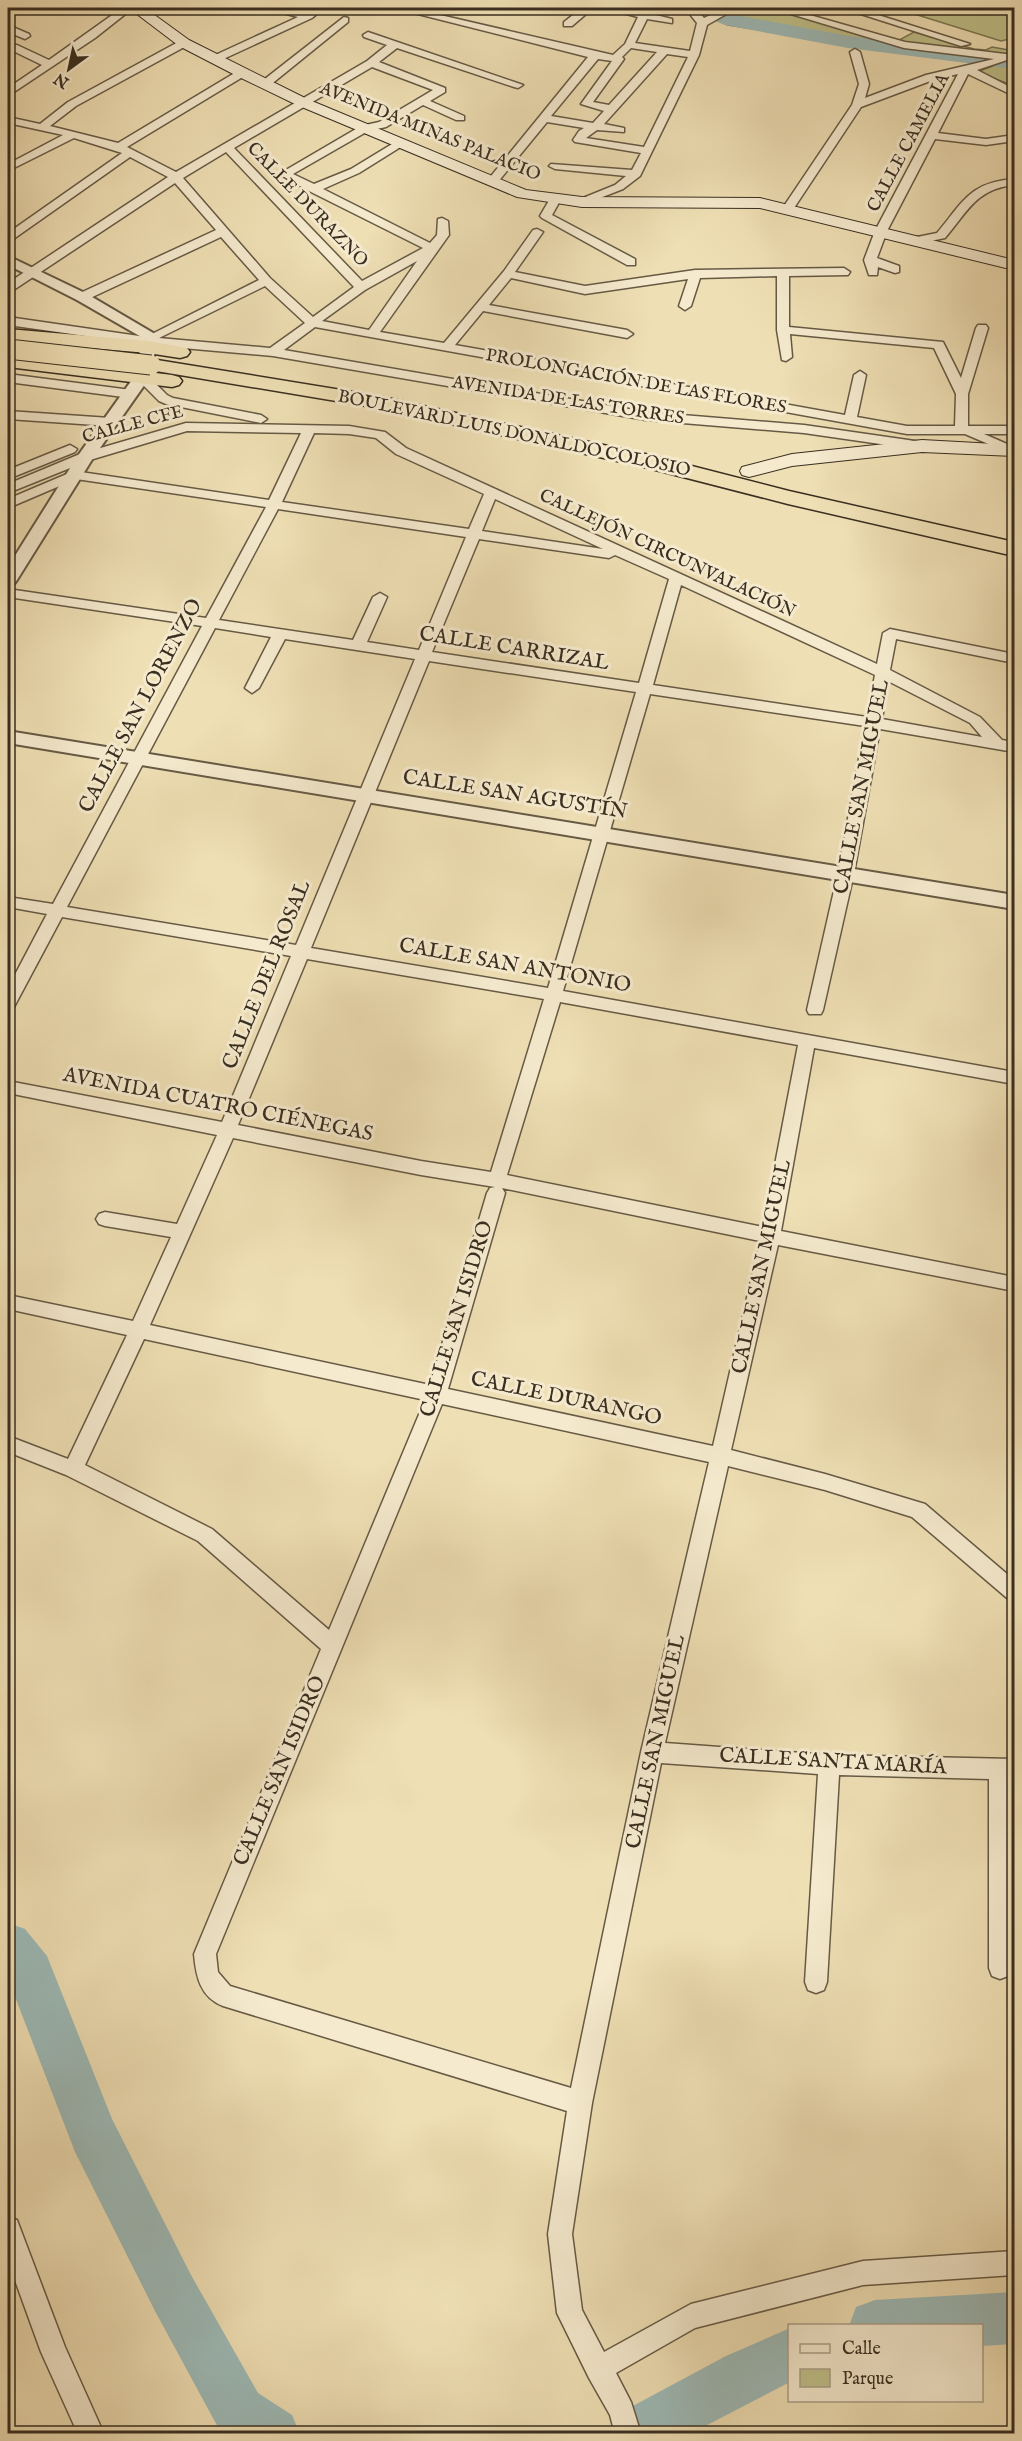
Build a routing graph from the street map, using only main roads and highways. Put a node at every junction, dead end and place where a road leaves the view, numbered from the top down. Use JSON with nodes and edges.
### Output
{"nodes":[{"id":1,"x":136,"y":8,"type":"edge"},
{"id":2,"x":1014,"y":265,"type":"edge"},
{"id":3,"x":8,"y":338,"type":"edge"},
{"id":4,"x":8,"y":349,"type":"edge"},
{"id":5,"x":8,"y":361,"type":"edge"},
{"id":6,"x":506,"y":426,"type":"junction"},
{"id":7,"x":570,"y":434,"type":"junction"},
{"id":8,"x":1014,"y":451,"type":"edge"},
{"id":9,"x":645,"y":461,"type":"junction"},
{"id":10,"x":749,"y":471,"type":"junction"},
{"id":11,"x":1014,"y":530,"type":"edge"},
{"id":12,"x":1014,"y":549,"type":"edge"}],
"edges":[{"from":1,"to":2,"type":"main road","name":"AVENIDA MINAS PALACIO"},
{"from":3,"to":6,"type":"highway","name":"BOULEVARD LUIS DONALDO COLOSIO"},
{"from":3,"to":7,"type":"highway"},
{"from":4,"to":6,"type":"highway","name":"BOULEVARD LUIS DONALDO COLOSIO","bridge":true},
{"from":5,"to":9,"type":"highway"},
{"from":6,"to":7,"type":"highway","name":"BOULEVARD LUIS DONALDO COLOSIO"},
{"from":6,"to":9,"type":"highway","name":"BOULEVARD LUIS DONALDO COLOSIO"},
{"from":7,"to":10,"type":"highway","name":"BOULEVARD LUIS DONALDO COLOSIO"},
{"from":8,"to":10,"type":"main road"},
{"from":9,"to":12,"type":"highway","name":"BOULEVARD LUIS DONALDO COLOSIO"},
{"from":10,"to":11,"type":"highway","name":"BOULEVARD LUIS DONALDO COLOSIO"}]}
